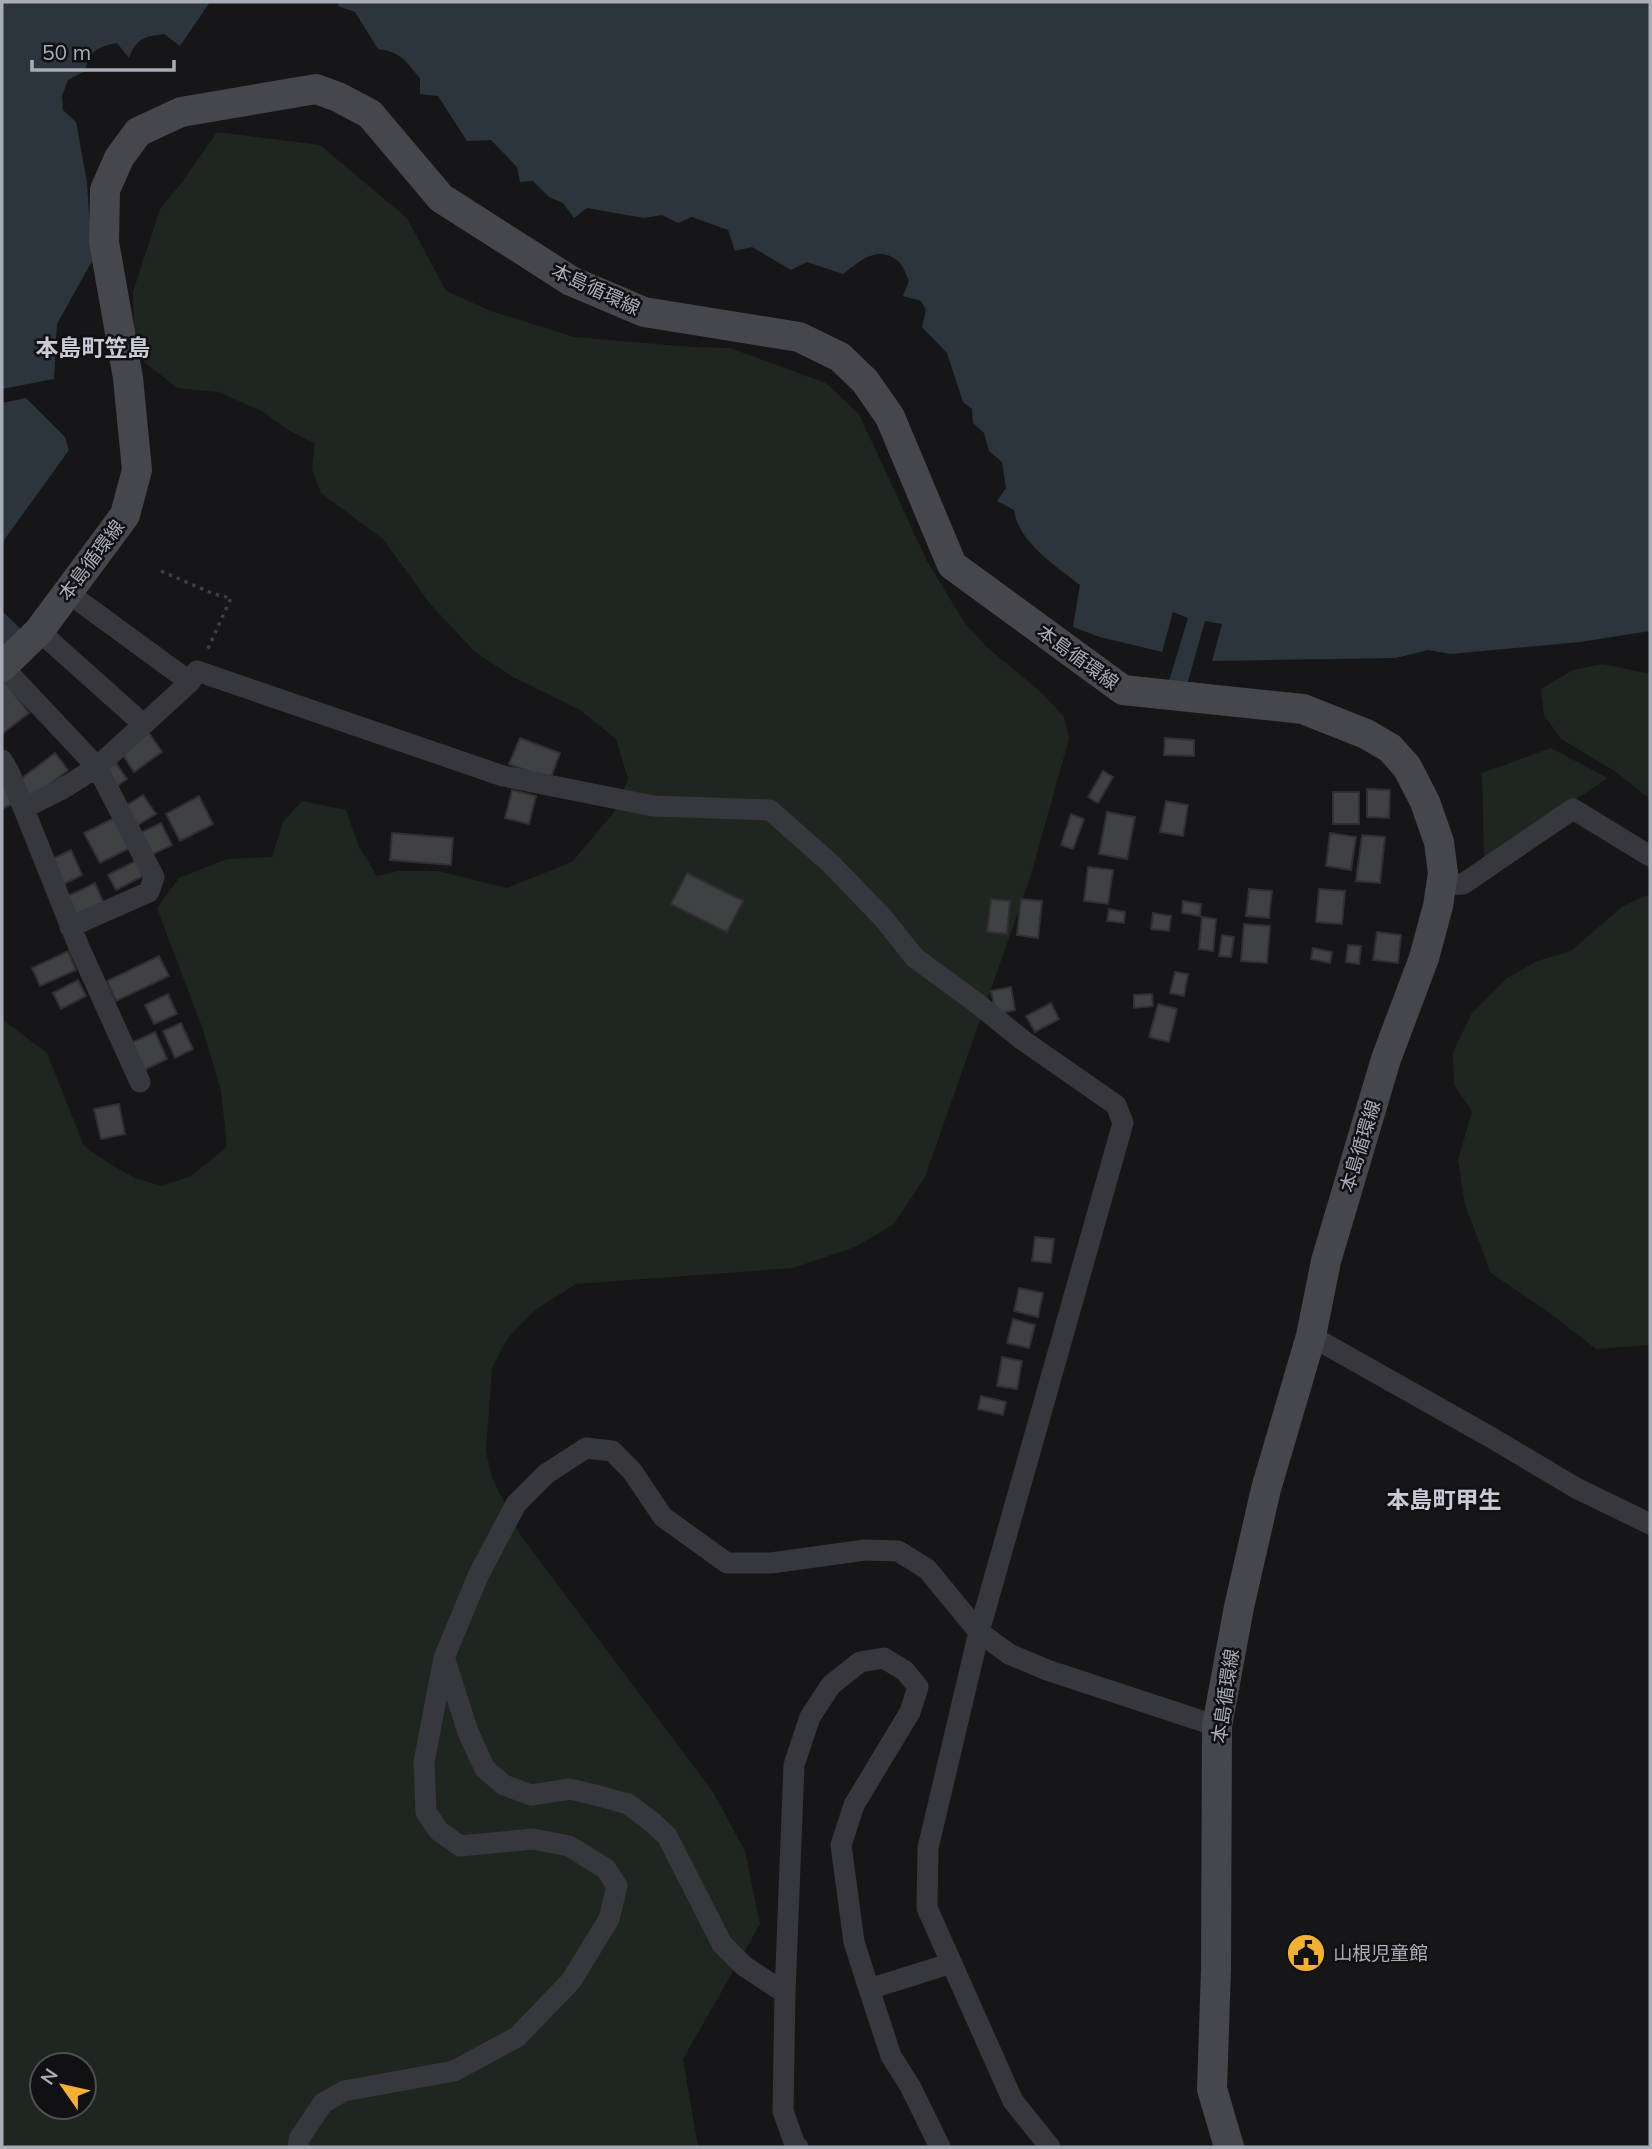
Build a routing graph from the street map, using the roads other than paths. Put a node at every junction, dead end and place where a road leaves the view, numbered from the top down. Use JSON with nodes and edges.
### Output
{"nodes":[{"id":1,"x":67,"y":592,"type":"junction"},
{"id":2,"x":39,"y":631,"type":"junction"},
{"id":3,"x":2,"y":667,"type":"edge"},
{"id":4,"x":193,"y":676,"type":"junction"},
{"id":5,"x":143,"y":724,"type":"junction"},
{"id":6,"x":2,"y":760,"type":"edge"},
{"id":7,"x":97,"y":767,"type":"junction"},
{"id":8,"x":24,"y":808,"type":"junction"},
{"id":9,"x":1650,"y":856,"type":"edge"},
{"id":10,"x":1441,"y":885,"type":"junction"},
{"id":11,"x":70,"y":927,"type":"junction"},
{"id":12,"x":140,"y":1082,"type":"dead end"},
{"id":13,"x":1311,"y":1336,"type":"junction"},
{"id":14,"x":1650,"y":1524,"type":"edge"},
{"id":15,"x":978,"y":1632,"type":"junction"},
{"id":16,"x":444,"y":1658,"type":"junction"},
{"id":17,"x":1217,"y":1726,"type":"junction"},
{"id":18,"x":952,"y":1963,"type":"junction"},
{"id":19,"x":869,"y":1989,"type":"junction"},
{"id":20,"x":785,"y":1993,"type":"junction"},
{"id":21,"x":298,"y":2147,"type":"edge"},
{"id":22,"x":798,"y":2147,"type":"edge"},
{"id":23,"x":940,"y":2147,"type":"edge"},
{"id":24,"x":1050,"y":2147,"type":"edge"},
{"id":25,"x":1229,"y":2147,"type":"edge"}],
"edges":[{"from":1,"to":2,"type":"main road","name":"本島循環線"},
{"from":1,"to":4,"type":"street"},
{"from":1,"to":10,"type":"main road","name":"本島循環線"},
{"from":2,"to":3,"type":"main road","name":"本島循環線"},
{"from":2,"to":5,"type":"street"},
{"from":3,"to":7,"type":"street"},
{"from":4,"to":5,"type":"street"},
{"from":4,"to":15,"type":"street"},
{"from":5,"to":7,"type":"street"},
{"from":6,"to":8,"type":"street"},
{"from":7,"to":8,"type":"street"},
{"from":7,"to":11,"type":"street"},
{"from":8,"to":11,"type":"street"},
{"from":9,"to":10,"type":"street"},
{"from":10,"to":13,"type":"main road","name":"本島循環線"},
{"from":11,"to":12,"type":"street"},
{"from":13,"to":14,"type":"street"},
{"from":13,"to":17,"type":"main road","name":"本島循環線"},
{"from":15,"to":16,"type":"street"},
{"from":15,"to":17,"type":"street"},
{"from":15,"to":18,"type":"street"},
{"from":16,"to":20,"type":"street"},
{"from":16,"to":21,"type":"street"},
{"from":17,"to":25,"type":"main road","name":"本島循環線"},
{"from":18,"to":19,"type":"street"},
{"from":18,"to":24,"type":"street"},
{"from":19,"to":20,"type":"street"},
{"from":19,"to":23,"type":"street"},
{"from":20,"to":22,"type":"street"}]}
